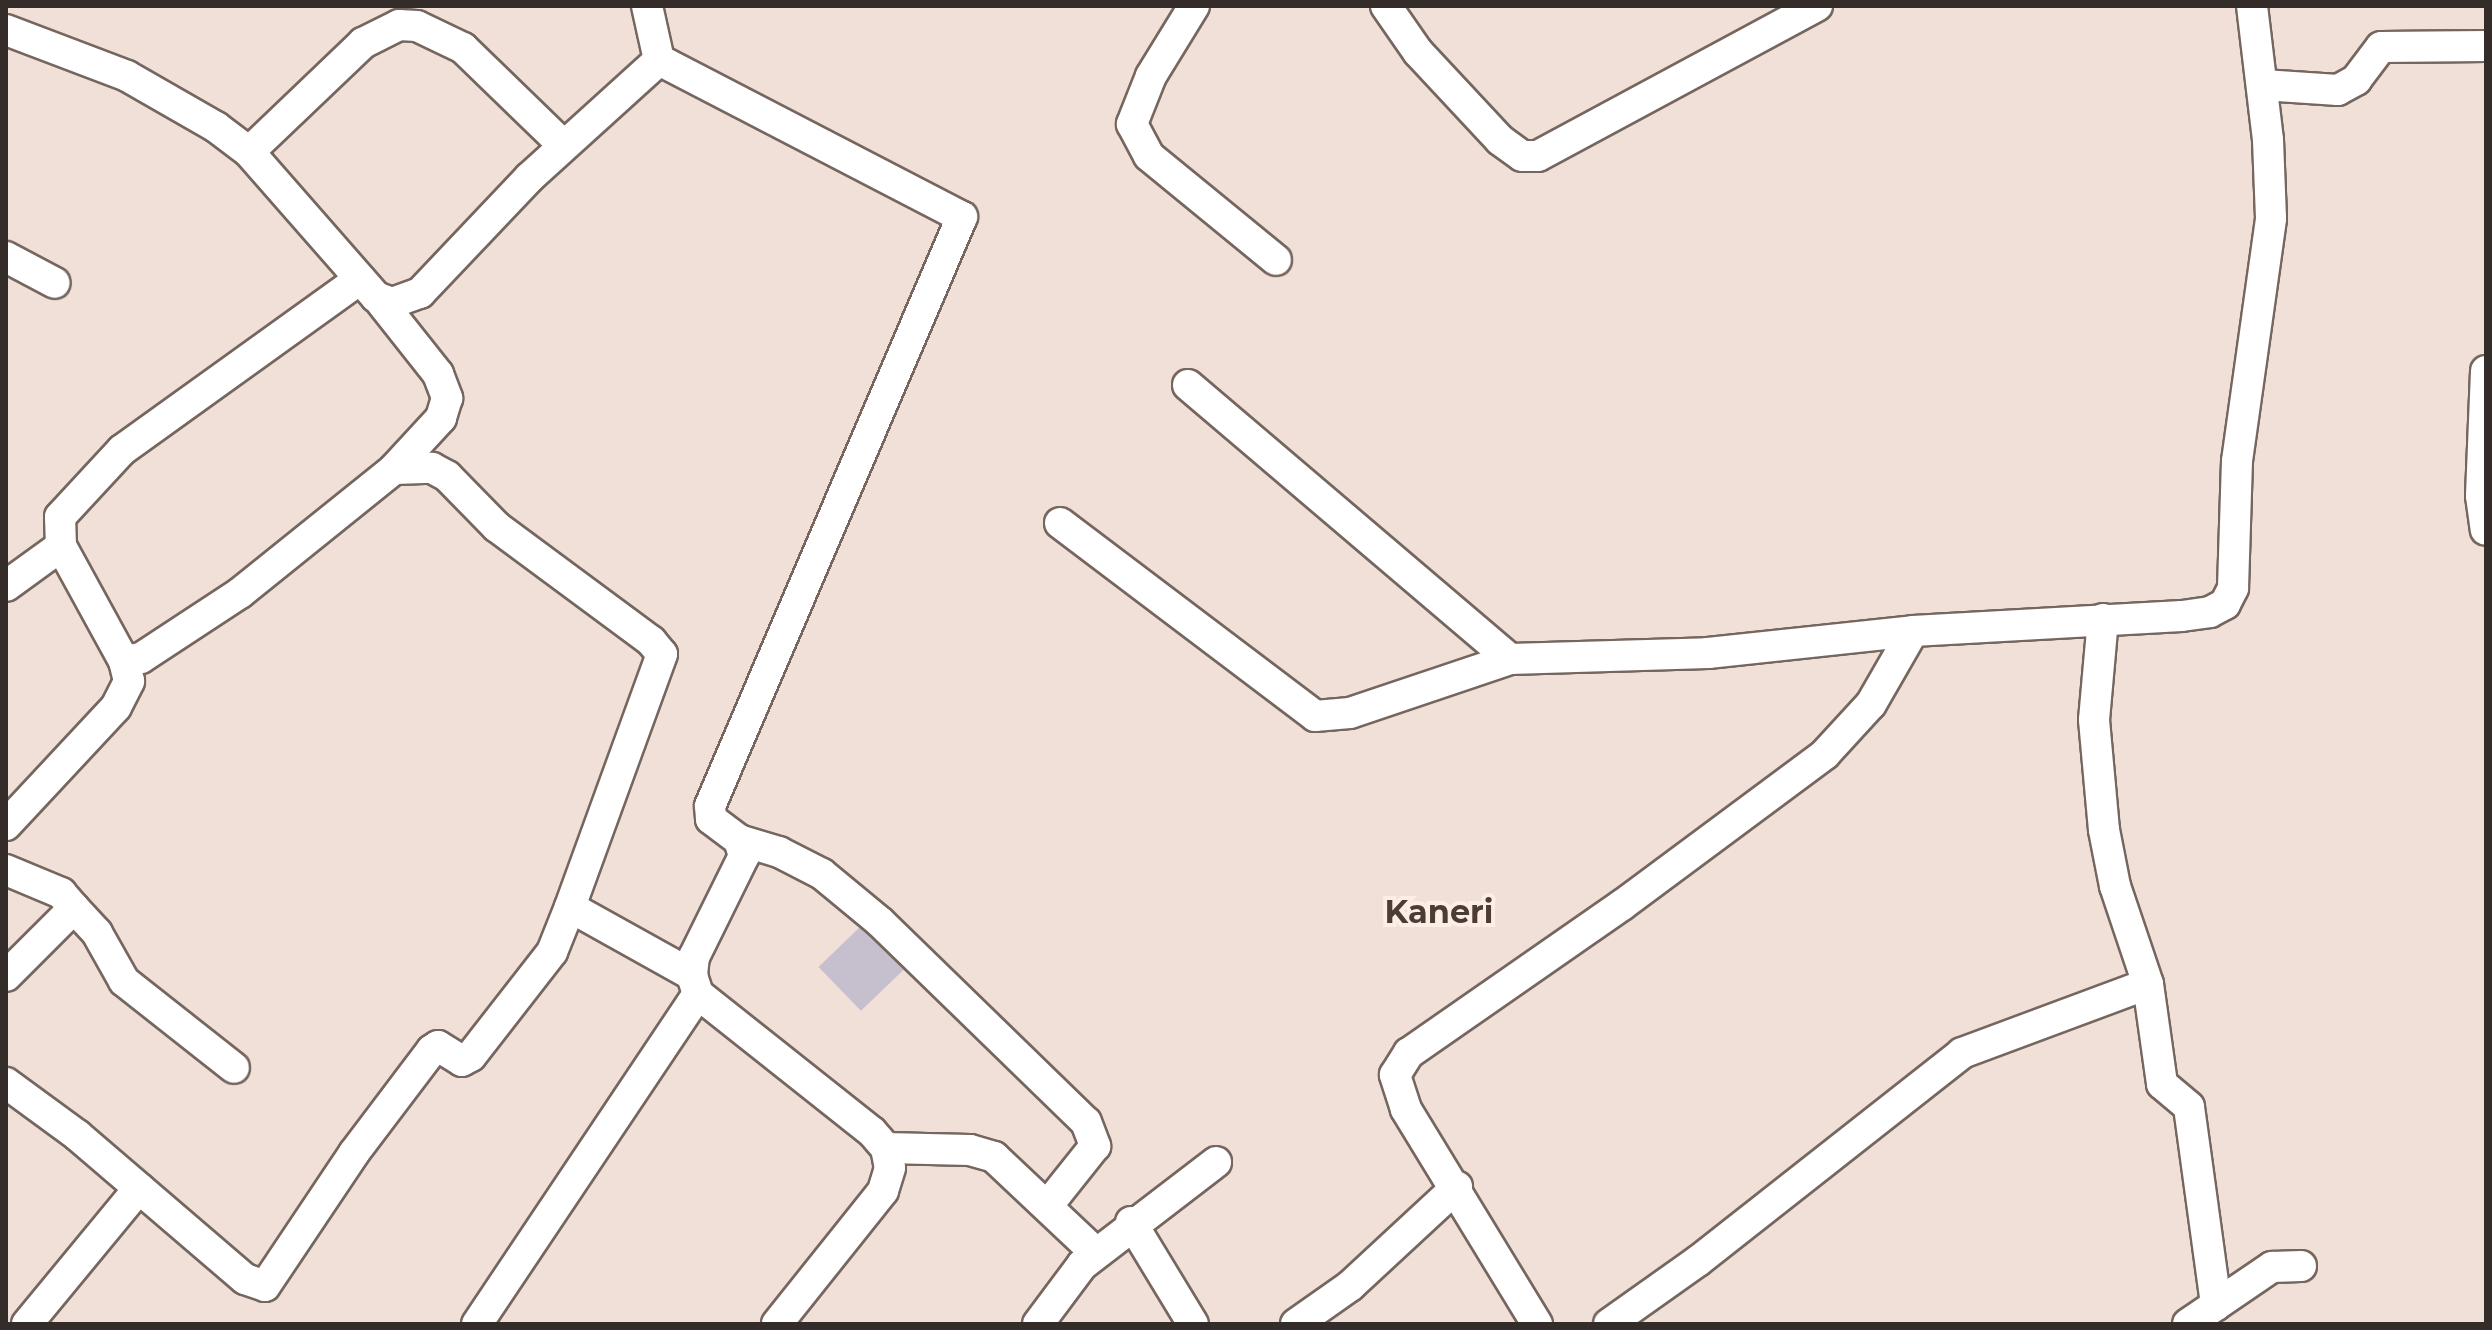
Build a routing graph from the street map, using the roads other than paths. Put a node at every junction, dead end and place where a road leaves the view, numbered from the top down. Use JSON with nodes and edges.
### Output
{"nodes":[{"id":1,"x":647,"y":6,"type":"edge"},
{"id":2,"x":1194,"y":6,"type":"edge"},
{"id":3,"x":1386,"y":6,"type":"edge"},
{"id":4,"x":1817,"y":6,"type":"edge"},
{"id":5,"x":2252,"y":6,"type":"edge"},
{"id":6,"x":6,"y":30,"type":"edge"},
{"id":7,"x":2486,"y":46,"type":"edge"},
{"id":8,"x":659,"y":60,"type":"junction"},
{"id":9,"x":2263,"y":85,"type":"junction"},
{"id":10,"x":563,"y":145,"type":"junction"},
{"id":11,"x":249,"y":152,"type":"junction"},
{"id":12,"x":6,"y":257,"type":"edge"},
{"id":13,"x":1276,"y":260,"type":"dead end"},
{"id":14,"x":360,"y":279,"type":"junction"},
{"id":15,"x":55,"y":283,"type":"dead end"},
{"id":16,"x":381,"y":302,"type":"junction"},
{"id":17,"x":2486,"y":371,"type":"edge"},
{"id":18,"x":1188,"y":385,"type":"dead end"},
{"id":19,"x":394,"y":469,"type":"junction"},
{"id":20,"x":1060,"y":523,"type":"dead end"},
{"id":21,"x":2486,"y":530,"type":"edge"},
{"id":22,"x":61,"y":546,"type":"junction"},
{"id":23,"x":6,"y":586,"type":"edge"},
{"id":24,"x":2103,"y":619,"type":"junction"},
{"id":25,"x":1913,"y":631,"type":"junction"},
{"id":26,"x":1510,"y":659,"type":"junction"},
{"id":27,"x":124,"y":661,"type":"junction"},
{"id":28,"x":6,"y":825,"type":"edge"},
{"id":29,"x":739,"y":840,"type":"junction"},
{"id":30,"x":6,"y":870,"type":"edge"},
{"id":31,"x":570,"y":907,"type":"junction"},
{"id":32,"x":74,"y":908,"type":"junction"},
{"id":33,"x":6,"y":976,"type":"edge"},
{"id":34,"x":695,"y":984,"type":"junction"},
{"id":35,"x":2148,"y":984,"type":"junction"},
{"id":36,"x":234,"y":1068,"type":"dead end"},
{"id":37,"x":6,"y":1083,"type":"edge"},
{"id":38,"x":886,"y":1148,"type":"junction"},
{"id":39,"x":1216,"y":1162,"type":"dead end"},
{"id":40,"x":1457,"y":1187,"type":"junction"},
{"id":41,"x":139,"y":1188,"type":"junction"},
{"id":42,"x":1048,"y":1205,"type":"junction"},
{"id":43,"x":1131,"y":1222,"type":"junction"},
{"id":44,"x":1096,"y":1253,"type":"junction"},
{"id":45,"x":2301,"y":1266,"type":"dead end"},
{"id":46,"x":2216,"y":1305,"type":"junction"},
{"id":47,"x":27,"y":1324,"type":"edge"},
{"id":48,"x":477,"y":1324,"type":"edge"},
{"id":49,"x":777,"y":1324,"type":"edge"},
{"id":50,"x":1038,"y":1324,"type":"edge"},
{"id":51,"x":1193,"y":1324,"type":"edge"},
{"id":52,"x":1296,"y":1324,"type":"edge"},
{"id":53,"x":1537,"y":1324,"type":"edge"},
{"id":54,"x":1609,"y":1324,"type":"edge"},
{"id":55,"x":2188,"y":1324,"type":"edge"}],
"edges":[{"from":1,"to":8,"type":"street"},
{"from":2,"to":13,"type":"street"},
{"from":3,"to":4,"type":"street"},
{"from":5,"to":9,"type":"street"},
{"from":6,"to":11,"type":"street"},
{"from":7,"to":9,"type":"street"},
{"from":8,"to":10,"type":"street"},
{"from":8,"to":29,"type":"street"},
{"from":9,"to":24,"type":"street"},
{"from":10,"to":11,"type":"street"},
{"from":10,"to":16,"type":"street"},
{"from":11,"to":14,"type":"street"},
{"from":12,"to":15,"type":"street"},
{"from":14,"to":16,"type":"street"},
{"from":14,"to":22,"type":"street"},
{"from":16,"to":19,"type":"street"},
{"from":17,"to":21,"type":"street"},
{"from":18,"to":26,"type":"street"},
{"from":19,"to":27,"type":"street"},
{"from":19,"to":31,"type":"street"},
{"from":20,"to":26,"type":"street"},
{"from":22,"to":23,"type":"street"},
{"from":22,"to":27,"type":"street"},
{"from":24,"to":25,"type":"street"},
{"from":24,"to":35,"type":"street"},
{"from":25,"to":26,"type":"street"},
{"from":25,"to":40,"type":"street"},
{"from":27,"to":28,"type":"street"},
{"from":29,"to":34,"type":"street"},
{"from":29,"to":42,"type":"street"},
{"from":30,"to":32,"type":"street"},
{"from":31,"to":34,"type":"street"},
{"from":31,"to":41,"type":"street"},
{"from":32,"to":33,"type":"street"},
{"from":32,"to":36,"type":"street"},
{"from":34,"to":38,"type":"street"},
{"from":34,"to":48,"type":"street"},
{"from":35,"to":46,"type":"street"},
{"from":35,"to":54,"type":"street"},
{"from":37,"to":41,"type":"street"},
{"from":38,"to":42,"type":"street"},
{"from":38,"to":49,"type":"street"},
{"from":39,"to":43,"type":"street"},
{"from":40,"to":52,"type":"street"},
{"from":40,"to":53,"type":"street"},
{"from":41,"to":47,"type":"street"},
{"from":42,"to":44,"type":"street"},
{"from":43,"to":44,"type":"street"},
{"from":43,"to":51,"type":"street"},
{"from":44,"to":50,"type":"street"},
{"from":45,"to":46,"type":"street"},
{"from":46,"to":55,"type":"street"}]}
